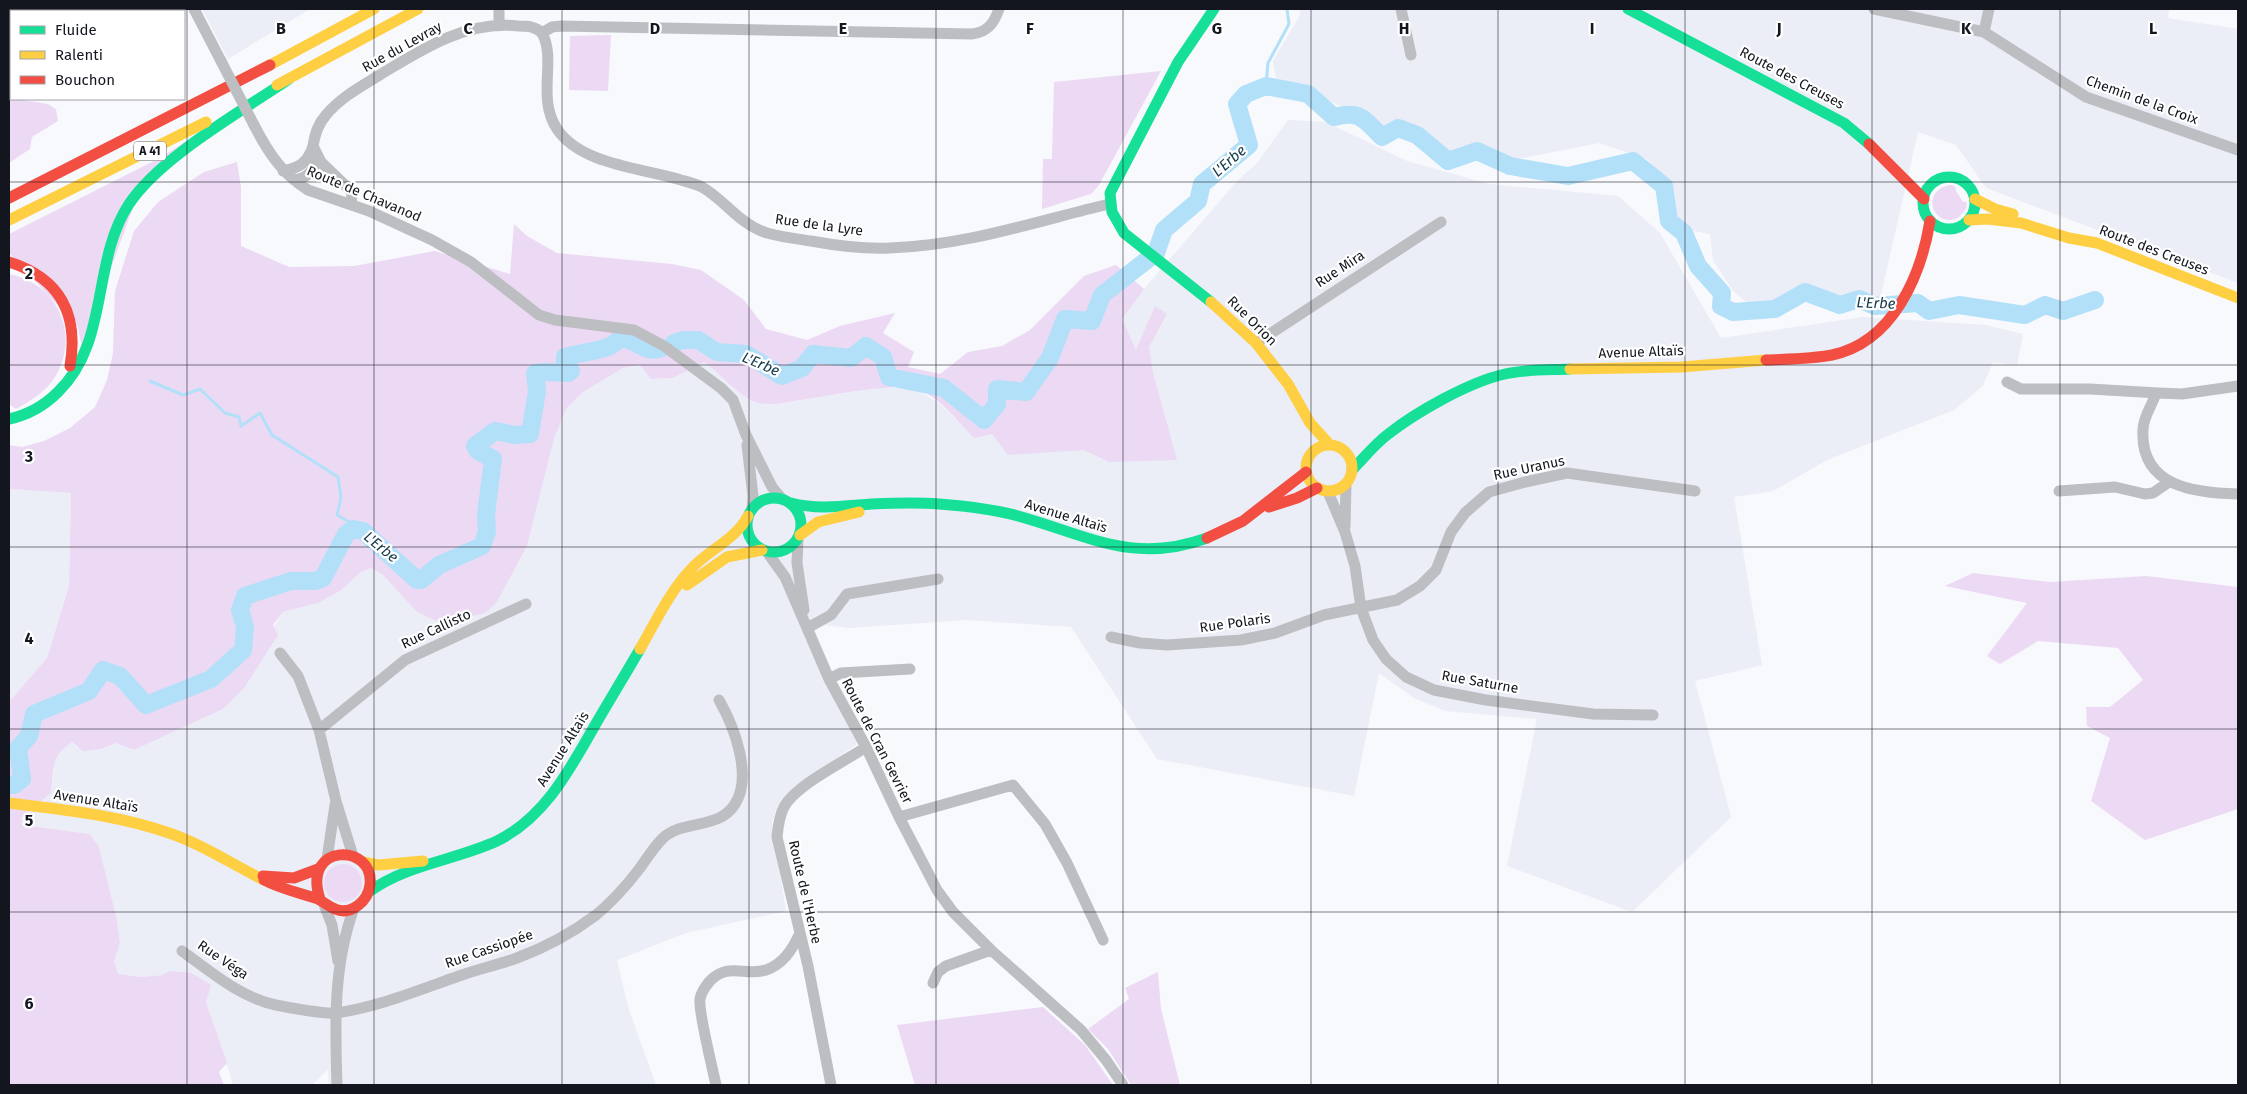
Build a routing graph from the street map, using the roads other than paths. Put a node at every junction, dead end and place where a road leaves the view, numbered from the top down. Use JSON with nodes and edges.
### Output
{"nodes":[{"id":1,"x":194,"y":9,"type":"edge"},
{"id":2,"x":374,"y":9,"type":"edge"},
{"id":3,"x":418,"y":9,"type":"edge"},
{"id":4,"x":499,"y":9,"type":"edge"},
{"id":5,"x":999,"y":9,"type":"edge"},
{"id":6,"x":1214,"y":9,"type":"edge"},
{"id":7,"x":1401,"y":9,"type":"edge"},
{"id":8,"x":1628,"y":9,"type":"edge"},
{"id":9,"x":1874,"y":9,"type":"edge"},
{"id":10,"x":1989,"y":9,"type":"edge"},
{"id":11,"x":499,"y":24,"type":"junction"},
{"id":12,"x":1984,"y":32,"type":"junction"},
{"id":13,"x":542,"y":33,"type":"junction"},
{"id":14,"x":1411,"y":54,"type":"dead end"},
{"id":15,"x":289,"y":79,"type":"junction"},
{"id":16,"x":1844,"y":123,"type":"junction"},
{"id":17,"x":2238,"y":150,"type":"edge"},
{"id":18,"x":315,"y":151,"type":"junction"},
{"id":19,"x":94,"y":155,"type":"junction"},
{"id":20,"x":283,"y":171,"type":"junction"},
{"id":21,"x":28,"y":176,"type":"dead end"},
{"id":22,"x":294,"y":180,"type":"junction"},
{"id":23,"x":1935,"y":181,"type":"junction"},
{"id":24,"x":9,"y":198,"type":"edge"},
{"id":25,"x":1924,"y":199,"type":"junction"},
{"id":26,"x":1975,"y":199,"type":"junction"},
{"id":27,"x":1109,"y":204,"type":"junction"},
{"id":28,"x":351,"y":205,"type":"junction"},
{"id":29,"x":9,"y":220,"type":"edge"},
{"id":30,"x":1969,"y":220,"type":"junction"},
{"id":31,"x":1930,"y":221,"type":"junction"},
{"id":32,"x":1441,"y":222,"type":"dead end"},
{"id":33,"x":1952,"y":229,"type":"junction"},
{"id":34,"x":2097,"y":243,"type":"junction"},
{"id":35,"x":1924,"y":256,"type":"junction"},
{"id":36,"x":9,"y":262,"type":"edge"},
{"id":37,"x":2238,"y":298,"type":"edge"},
{"id":38,"x":1256,"y":343,"type":"junction"},
{"id":39,"x":2007,"y":382,"type":"dead end"},
{"id":40,"x":2238,"y":386,"type":"edge"},
{"id":41,"x":2156,"y":393,"type":"junction"},
{"id":42,"x":54,"y":396,"type":"junction"},
{"id":43,"x":1300,"y":406,"type":"junction"},
{"id":44,"x":9,"y":419,"type":"edge"},
{"id":45,"x":746,"y":435,"type":"junction"},
{"id":46,"x":1387,"y":435,"type":"junction"},
{"id":47,"x":1330,"y":445,"type":"junction"},
{"id":48,"x":1342,"y":449,"type":"junction"},
{"id":49,"x":1310,"y":454,"type":"junction"},
{"id":50,"x":1352,"y":470,"type":"junction"},
{"id":51,"x":1306,"y":472,"type":"junction"},
{"id":52,"x":2169,"y":482,"type":"junction"},
{"id":53,"x":1346,"y":484,"type":"junction"},
{"id":54,"x":1317,"y":488,"type":"junction"},
{"id":55,"x":1695,"y":491,"type":"dead end"},
{"id":56,"x":2059,"y":491,"type":"dead end"},
{"id":57,"x":1328,"y":492,"type":"junction"},
{"id":58,"x":2238,"y":494,"type":"edge"},
{"id":59,"x":786,"y":501,"type":"junction"},
{"id":60,"x":888,"y":504,"type":"junction"},
{"id":61,"x":1260,"y":510,"type":"junction"},
{"id":62,"x":750,"y":512,"type":"junction"},
{"id":63,"x":1345,"y":532,"type":"junction"},
{"id":64,"x":799,"y":537,"type":"junction"},
{"id":65,"x":765,"y":551,"type":"junction"},
{"id":66,"x":938,"y":579,"type":"dead end"},
{"id":67,"x":526,"y":604,"type":"dead end"},
{"id":68,"x":668,"y":604,"type":"junction"},
{"id":69,"x":1361,"y":608,"type":"junction"},
{"id":70,"x":806,"y":624,"type":"junction"},
{"id":71,"x":1111,"y":637,"type":"dead end"},
{"id":72,"x":280,"y":653,"type":"dead end"},
{"id":73,"x":910,"y":669,"type":"dead end"},
{"id":74,"x":828,"y":679,"type":"junction"},
{"id":75,"x":719,"y":700,"type":"dead end"},
{"id":76,"x":1653,"y":715,"type":"dead end"},
{"id":77,"x":319,"y":730,"type":"junction"},
{"id":78,"x":866,"y":747,"type":"junction"},
{"id":79,"x":336,"y":801,"type":"junction"},
{"id":80,"x":11,"y":804,"type":"edge"},
{"id":81,"x":898,"y":817,"type":"junction"},
{"id":82,"x":327,"y":859,"type":"junction"},
{"id":83,"x":358,"y":859,"type":"junction"},
{"id":84,"x":438,"y":860,"type":"junction"},
{"id":85,"x":318,"y":869,"type":"junction"},
{"id":86,"x":258,"y":876,"type":"junction"},
{"id":87,"x":370,"y":891,"type":"junction"},
{"id":88,"x":321,"y":901,"type":"junction"},
{"id":89,"x":354,"y":908,"type":"junction"},
{"id":90,"x":799,"y":934,"type":"junction"},
{"id":91,"x":1103,"y":940,"type":"dead end"},
{"id":92,"x":991,"y":950,"type":"junction"},
{"id":93,"x":182,"y":951,"type":"dead end"},
{"id":94,"x":790,"y":952,"type":"junction"},
{"id":95,"x":808,"y":966,"type":"junction"},
{"id":96,"x":340,"y":970,"type":"junction"},
{"id":97,"x":933,"y":983,"type":"dead end"},
{"id":98,"x":334,"y":1013,"type":"junction"},
{"id":99,"x":336,"y":1085,"type":"edge"},
{"id":100,"x":716,"y":1085,"type":"edge"},
{"id":101,"x":831,"y":1085,"type":"edge"},
{"id":102,"x":1123,"y":1085,"type":"edge"}],
"edges":[{"from":1,"to":20,"type":"street","name":"Route de Chavanod","bridge":true},
{"from":2,"to":19,"type":"main road","number":"A 41"},
{"from":3,"to":15,"type":"main road","number":"A 41"},
{"from":4,"to":11,"type":"street"},
{"from":5,"to":13,"type":"street"},
{"from":6,"to":27,"type":"main road"},
{"from":7,"to":14,"type":"street"},
{"from":8,"to":16,"type":"main road","name":"Route des Creuses"},
{"from":9,"to":12,"type":"street","name":"Chemin de la Croix"},
{"from":10,"to":12,"type":"street"},
{"from":11,"to":13,"type":"street","name":"Rue du Levray"},
{"from":11,"to":18,"type":"street","name":"Rue du Levray"},
{"from":12,"to":17,"type":"street","name":"Chemin de la Croix"},
{"from":13,"to":27,"type":"street","name":"Rue de la Lyre"},
{"from":15,"to":29,"type":"main road","number":"A 41"},
{"from":15,"to":42,"type":"main road"},
{"from":16,"to":23,"type":"main road"},
{"from":16,"to":25,"type":"main road","name":"Route des Creuses"},
{"from":18,"to":20,"type":"street","name":"Rue du Levray"},
{"from":18,"to":22,"type":"street","name":"Rue du Levray"},
{"from":18,"to":28,"type":"street"},
{"from":19,"to":21,"type":"main road"},
{"from":19,"to":24,"type":"main road","number":"A 41"},
{"from":20,"to":22,"type":"street","name":"Route de Chavanod"},
{"from":22,"to":28,"type":"street","name":"Route de Chavanod"},
{"from":23,"to":25,"type":"main road"},
{"from":23,"to":26,"type":"main road"},
{"from":25,"to":31,"type":"main road"},
{"from":26,"to":30,"type":"main road"},
{"from":26,"to":34,"type":"main road"},
{"from":27,"to":38,"type":"main road","name":"Rue Orion"},
{"from":28,"to":45,"type":"street","name":"Route de Chavanod"},
{"from":30,"to":33,"type":"main road"},
{"from":30,"to":34,"type":"main road","name":"Route des Creuses"},
{"from":31,"to":33,"type":"main road"},
{"from":31,"to":35,"type":"main road"},
{"from":32,"to":38,"type":"street","name":"Rue Mira"},
{"from":33,"to":35,"type":"main road"},
{"from":34,"to":37,"type":"main road","name":"Route des Creuses"},
{"from":35,"to":46,"type":"main road","name":"Avenue Altaïs"},
{"from":36,"to":42,"type":"main road"},
{"from":38,"to":43,"type":"main road","name":"Rue Orion"},
{"from":39,"to":41,"type":"street"},
{"from":40,"to":41,"type":"street"},
{"from":41,"to":52,"type":"street"},
{"from":42,"to":44,"type":"main road"},
{"from":43,"to":47,"type":"main road","name":"Rue Orion"},
{"from":43,"to":49,"type":"main road","name":"Rue Orion"},
{"from":45,"to":59,"type":"street","name":"Route de Chavanod"},
{"from":45,"to":62,"type":"street","name":"Route de Chavanod"},
{"from":46,"to":48,"type":"main road","name":"Avenue Altaïs"},
{"from":46,"to":50,"type":"main road","name":"Avenue Altaïs"},
{"from":47,"to":48,"type":"main road"},
{"from":47,"to":49,"type":"main road"},
{"from":48,"to":50,"type":"main road"},
{"from":49,"to":51,"type":"main road"},
{"from":50,"to":53,"type":"main road"},
{"from":51,"to":54,"type":"main road"},
{"from":51,"to":61,"type":"main road","name":"Avenue Altaïs"},
{"from":52,"to":56,"type":"street"},
{"from":52,"to":58,"type":"street"},
{"from":53,"to":57,"type":"main road"},
{"from":53,"to":63,"type":"street","name":"Rue Saturne"},
{"from":54,"to":57,"type":"main road"},
{"from":54,"to":61,"type":"main road","name":"Avenue Altaïs"},
{"from":55,"to":69,"type":"street","name":"Rue Uranus"},
{"from":57,"to":63,"type":"street","name":"Rue Saturne"},
{"from":59,"to":60,"type":"main road","name":"Avenue Altaïs"},
{"from":59,"to":62,"type":"main road"},
{"from":59,"to":64,"type":"main road"},
{"from":60,"to":61,"type":"main road","name":"Avenue Altaïs"},
{"from":60,"to":64,"type":"main road","name":"Avenue Altaïs"},
{"from":62,"to":65,"type":"main road"},
{"from":62,"to":68,"type":"main road","name":"Avenue Altaïs"},
{"from":63,"to":69,"type":"street","name":"Rue Saturne"},
{"from":64,"to":65,"type":"main road"},
{"from":64,"to":70,"type":"street","name":"Route de Cran Gevrier"},
{"from":65,"to":68,"type":"main road","name":"Avenue Altaïs"},
{"from":65,"to":70,"type":"street","name":"Route de Cran Gevrier"},
{"from":66,"to":70,"type":"street"},
{"from":67,"to":77,"type":"street","name":"Rue Callisto"},
{"from":68,"to":84,"type":"main road","name":"Avenue Altaïs"},
{"from":69,"to":71,"type":"street","name":"Rue Polaris"},
{"from":69,"to":76,"type":"street","name":"Rue Saturne"},
{"from":70,"to":74,"type":"street","name":"Route de Cran Gevrier"},
{"from":72,"to":77,"type":"street"},
{"from":73,"to":74,"type":"street","name":"Route de Cran Gevrier"},
{"from":74,"to":78,"type":"street","name":"Route de Cran Gevrier"},
{"from":75,"to":98,"type":"street","name":"Rue Cassiopée"},
{"from":77,"to":79,"type":"street"},
{"from":78,"to":81,"type":"street","name":"Route de Cran Gevrier"},
{"from":78,"to":90,"type":"street","name":"Route de l'Herbe"},
{"from":79,"to":82,"type":"street"},
{"from":79,"to":83,"type":"street"},
{"from":80,"to":86,"type":"main road","name":"Avenue Altaïs"},
{"from":81,"to":91,"type":"street","name":"Route de Cran Gevrier"},
{"from":81,"to":92,"type":"street","name":"Route de Cran Gevrier"},
{"from":82,"to":83,"type":"main road"},
{"from":82,"to":85,"type":"main road"},
{"from":83,"to":84,"type":"main road","name":"Avenue Altaïs"},
{"from":83,"to":87,"type":"main road"},
{"from":84,"to":87,"type":"main road","name":"Avenue Altaïs"},
{"from":85,"to":86,"type":"main road","name":"Avenue Altaïs"},
{"from":85,"to":88,"type":"main road"},
{"from":86,"to":88,"type":"main road","name":"Avenue Altaïs"},
{"from":87,"to":89,"type":"main road"},
{"from":88,"to":89,"type":"main road"},
{"from":88,"to":96,"type":"street"},
{"from":89,"to":96,"type":"street"},
{"from":90,"to":94,"type":"street"},
{"from":90,"to":95,"type":"street","name":"Route de l'Herbe"},
{"from":92,"to":97,"type":"street"},
{"from":92,"to":102,"type":"street","name":"Route de Cran Gevrier"},
{"from":93,"to":98,"type":"street","name":"Rue Véga"},
{"from":94,"to":95,"type":"street"},
{"from":94,"to":100,"type":"street"},
{"from":95,"to":101,"type":"street","name":"Route de l'Herbe"},
{"from":96,"to":98,"type":"street"},
{"from":98,"to":99,"type":"street"}]}
